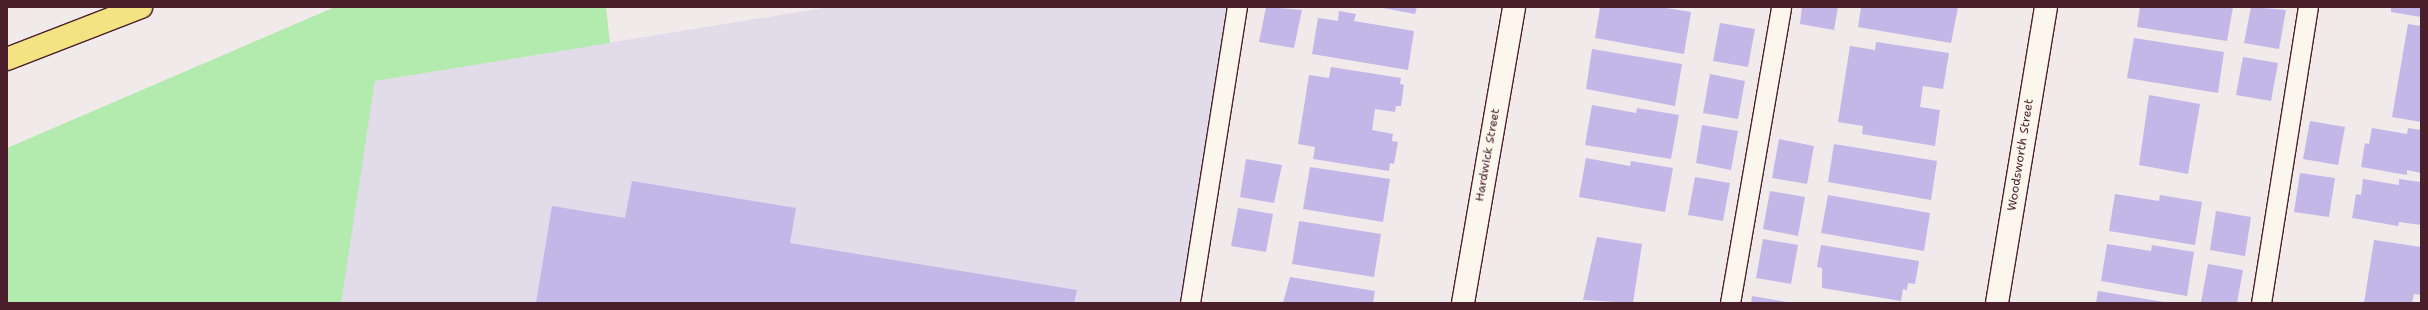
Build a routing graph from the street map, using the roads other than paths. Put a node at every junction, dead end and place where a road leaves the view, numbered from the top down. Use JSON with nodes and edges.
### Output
{"nodes":[{"id":1,"x":141,"y":7,"type":"edge"},
{"id":2,"x":1237,"y":7,"type":"edge"},
{"id":3,"x":1514,"y":7,"type":"edge"},
{"id":4,"x":1780,"y":7,"type":"edge"},
{"id":5,"x":2046,"y":7,"type":"edge"},
{"id":6,"x":2308,"y":7,"type":"edge"},
{"id":7,"x":7,"y":59,"type":"edge"},
{"id":8,"x":1190,"y":303,"type":"edge"},
{"id":9,"x":1463,"y":303,"type":"edge"},
{"id":10,"x":1730,"y":303,"type":"edge"},
{"id":11,"x":1997,"y":303,"type":"edge"},
{"id":12,"x":2261,"y":303,"type":"edge"}],
"edges":[{"from":1,"to":7,"type":"highway"},
{"from":2,"to":8,"type":"lane"},
{"from":3,"to":9,"type":"street","name":"Hardwick Street"},
{"from":4,"to":10,"type":"lane"},
{"from":5,"to":11,"type":"street","name":"Woodsworth Street"},
{"from":6,"to":12,"type":"lane"}]}
